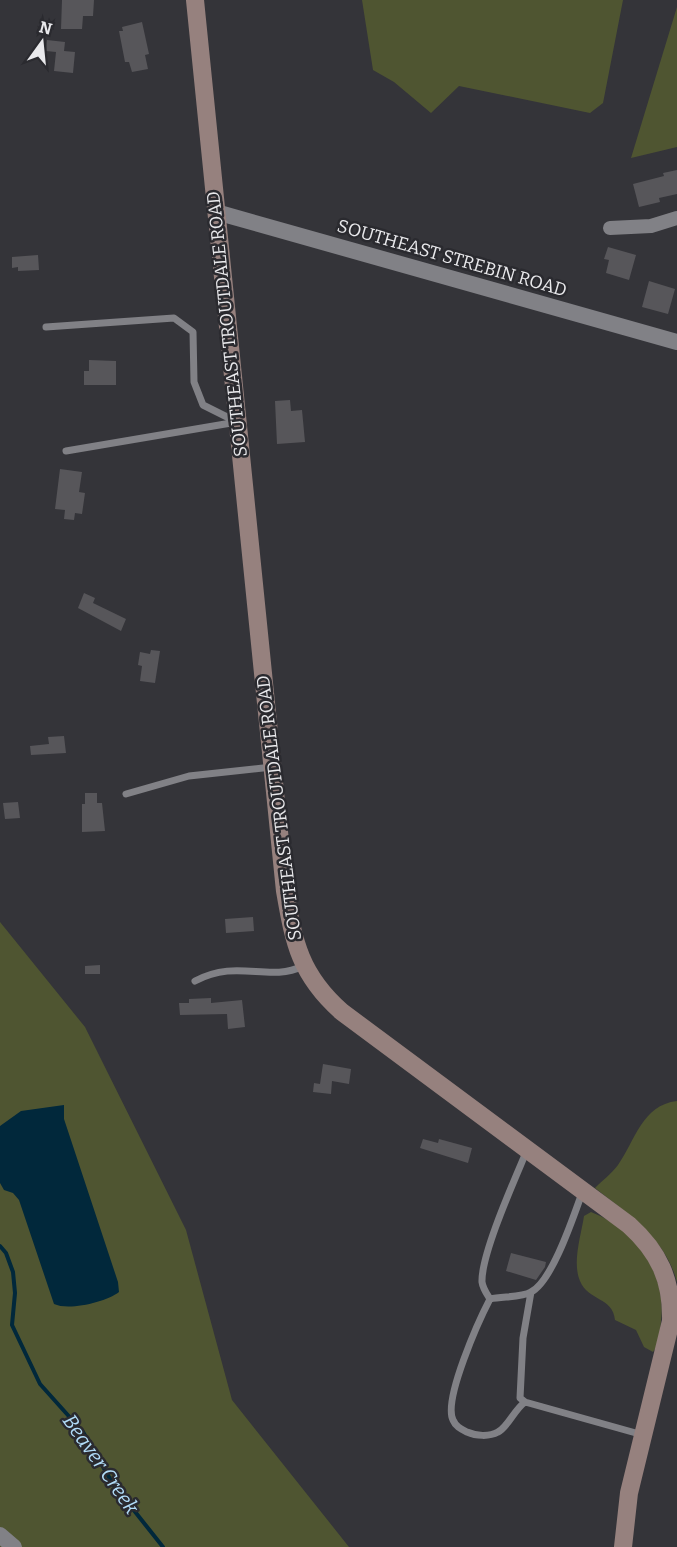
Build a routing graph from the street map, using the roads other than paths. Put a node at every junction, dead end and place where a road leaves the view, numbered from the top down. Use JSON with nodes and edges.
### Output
{"nodes":[{"id":1,"x":195,"y":0,"type":"edge"},
{"id":2,"x":216,"y":212,"type":"junction"},
{"id":3,"x":677,"y":218,"type":"edge"},
{"id":4,"x":610,"y":228,"type":"dead end"},
{"id":5,"x":46,"y":327,"type":"dead end"},
{"id":6,"x":677,"y":342,"type":"edge"},
{"id":7,"x":237,"y":422,"type":"junction"},
{"id":8,"x":66,"y":452,"type":"dead end"},
{"id":9,"x":272,"y":767,"type":"junction"},
{"id":10,"x":126,"y":794,"type":"dead end"},
{"id":11,"x":303,"y":966,"type":"junction"},
{"id":12,"x":195,"y":981,"type":"dead end"},
{"id":13,"x":527,"y":1150,"type":"junction"},
{"id":14,"x":583,"y":1192,"type":"junction"},
{"id":15,"x":531,"y":1292,"type":"junction"},
{"id":16,"x":490,"y":1299,"type":"junction"},
{"id":17,"x":525,"y":1402,"type":"junction"},
{"id":18,"x":643,"y":1435,"type":"junction"},
{"id":19,"x":0,"y":1535,"type":"edge"},
{"id":20,"x":14,"y":1547,"type":"edge"},
{"id":21,"x":623,"y":1547,"type":"edge"}],
"edges":[{"from":1,"to":2,"type":"main road","name":"SOUTHEAST TROUTDALE ROAD"},
{"from":2,"to":6,"type":"street","name":"SOUTHEAST STREBIN ROAD"},
{"from":2,"to":7,"type":"main road","name":"SOUTHEAST TROUTDALE ROAD"},
{"from":3,"to":4,"type":"street"},
{"from":5,"to":7,"type":"lane"},
{"from":7,"to":8,"type":"lane"},
{"from":7,"to":9,"type":"main road","name":"SOUTHEAST TROUTDALE ROAD"},
{"from":9,"to":10,"type":"lane"},
{"from":9,"to":11,"type":"main road","name":"SOUTHEAST TROUTDALE ROAD"},
{"from":11,"to":12,"type":"lane"},
{"from":11,"to":13,"type":"main road","name":"SOUTHEAST TROUTDALE ROAD"},
{"from":13,"to":14,"type":"main road","name":"SOUTHEAST TROUTDALE ROAD"},
{"from":13,"to":16,"type":"lane"},
{"from":14,"to":15,"type":"lane"},
{"from":14,"to":18,"type":"main road","name":"SOUTHEAST TROUTDALE ROAD"},
{"from":15,"to":16,"type":"lane"},
{"from":15,"to":17,"type":"lane"},
{"from":16,"to":17,"type":"lane"},
{"from":17,"to":18,"type":"lane"},
{"from":18,"to":21,"type":"main road","name":"SOUTHEAST TROUTDALE ROAD"},
{"from":19,"to":20,"type":"street"}]}
